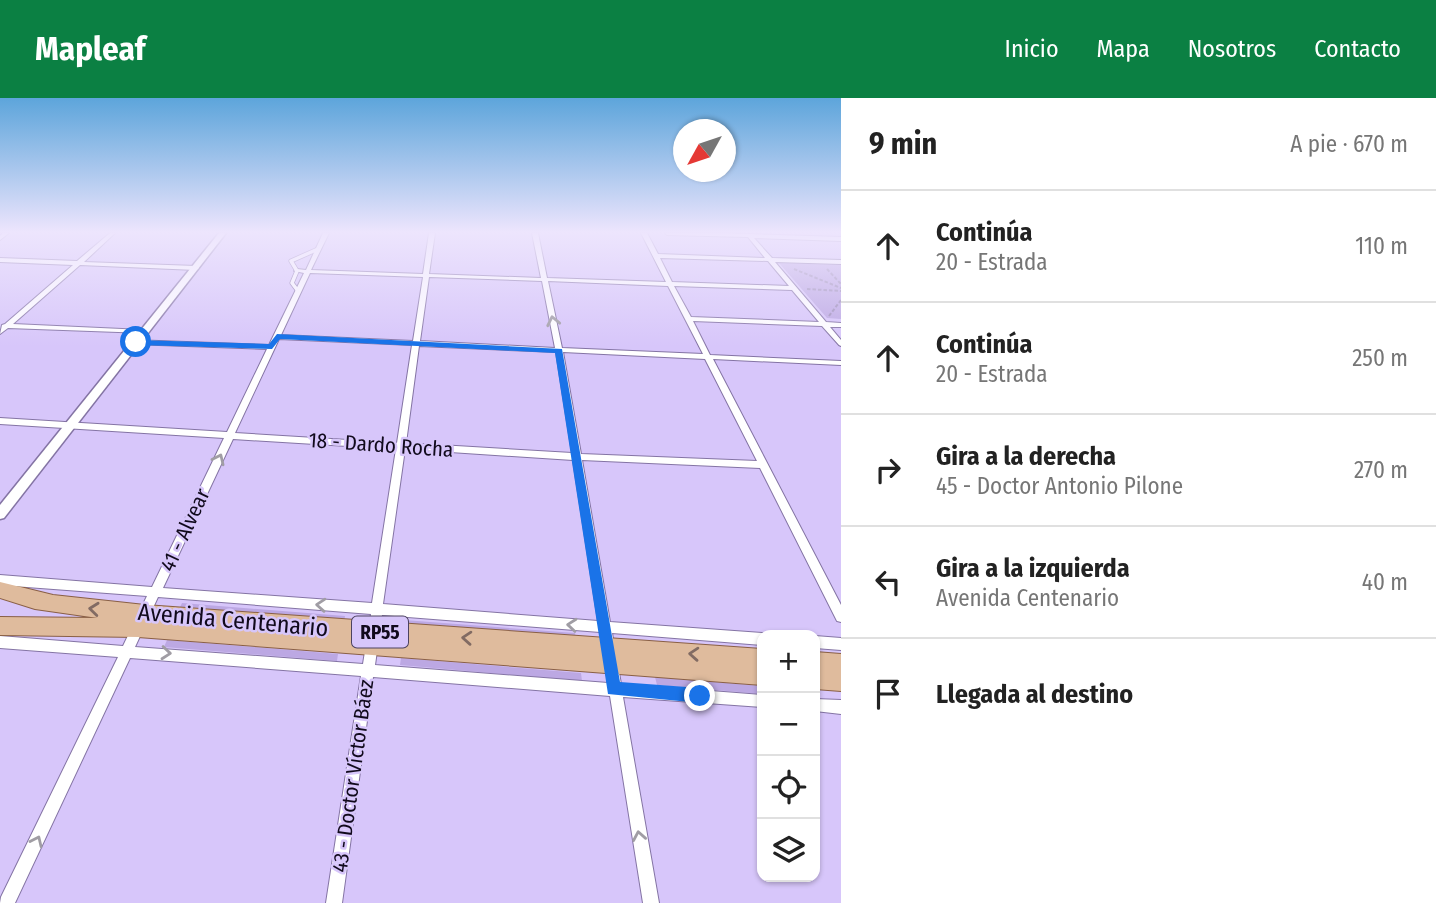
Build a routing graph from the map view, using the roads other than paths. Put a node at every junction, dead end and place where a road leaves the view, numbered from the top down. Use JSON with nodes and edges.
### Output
{"nodes":[{"id":1,"x":70,"y":271,"type":"edge"},
{"id":2,"x":190,"y":271,"type":"edge"},
{"id":3,"x":426,"y":271,"type":"edge"},
{"id":4,"x":542,"y":271,"type":"edge"},
{"id":5,"x":663,"y":271,"type":"edge"},
{"id":6,"x":779,"y":271,"type":"edge"},
{"id":7,"x":302,"y":272,"type":"joint"},
{"id":8,"x":425,"y":276,"type":"junction"},
{"id":9,"x":544,"y":281,"type":"junction"},
{"id":10,"x":670,"y":284,"type":"junction"},
{"id":11,"x":794,"y":288,"type":"junction"},
{"id":12,"x":688,"y":319,"type":"junction"},
{"id":13,"x":826,"y":321,"type":"junction"},
{"id":14,"x":841,"y":325,"type":"edge"},
{"id":15,"x":4,"y":326,"type":"edge"},
{"id":16,"x":0,"y":332,"type":"edge"},
{"id":17,"x":138,"y":337,"type":"junction"},
{"id":18,"x":274,"y":342,"type":"junction"},
{"id":19,"x":416,"y":344,"type":"junction"},
{"id":20,"x":841,"y":344,"type":"edge"},
{"id":21,"x":559,"y":351,"type":"junction"},
{"id":22,"x":708,"y":357,"type":"junction"},
{"id":23,"x":841,"y":363,"type":"edge"},
{"id":24,"x":0,"y":421,"type":"edge"},
{"id":25,"x":67,"y":424,"type":"junction"},
{"id":26,"x":230,"y":435,"type":"junction"},
{"id":27,"x":401,"y":446,"type":"junction"},
{"id":28,"x":578,"y":457,"type":"junction"},
{"id":29,"x":763,"y":465,"type":"junction"},
{"id":30,"x":0,"y":503,"type":"edge"},
{"id":31,"x":0,"y":514,"type":"edge"},
{"id":32,"x":0,"y":580,"type":"edge"},
{"id":33,"x":0,"y":590,"type":"edge"},
{"id":34,"x":154,"y":594,"type":"junction"},
{"id":35,"x":377,"y":609,"type":"junction"},
{"id":36,"x":841,"y":617,"type":"edge"},
{"id":37,"x":141,"y":621,"type":"junction"},
{"id":38,"x":0,"y":626,"type":"edge"},
{"id":39,"x":603,"y":627,"type":"junction"},
{"id":40,"x":373,"y":638,"type":"junction"},
{"id":41,"x":757,"y":639,"type":"edge"},
{"id":42,"x":0,"y":642,"type":"edge"},
{"id":43,"x":820,"y":642,"type":"edge"},
{"id":44,"x":841,"y":644,"type":"edge"},
{"id":45,"x":128,"y":650,"type":"junction"},
{"id":46,"x":608,"y":656,"type":"junction"},
{"id":47,"x":757,"y":659,"type":"edge"},
{"id":48,"x":820,"y":662,"type":"edge"},
{"id":49,"x":841,"y":664,"type":"edge"},
{"id":50,"x":368,"y":669,"type":"junction"},
{"id":51,"x":757,"y":674,"type":"edge"},
{"id":52,"x":820,"y":679,"type":"edge"},
{"id":53,"x":841,"y":681,"type":"edge"},
{"id":54,"x":614,"y":689,"type":"junction"},
{"id":55,"x":757,"y":701,"type":"edge"},
{"id":56,"x":820,"y":705,"type":"edge"},
{"id":57,"x":841,"y":707,"type":"edge"},
{"id":58,"x":7,"y":903,"type":"edge"},
{"id":59,"x":334,"y":903,"type":"edge"},
{"id":60,"x":651,"y":903,"type":"edge"}],
"edges":[{"from":1,"to":15,"type":"street"},
{"from":2,"to":17,"type":"street"},
{"from":3,"to":8,"type":"street","name":"43 - Doctor Víctor Báez"},
{"from":4,"to":9,"type":"street"},
{"from":5,"to":10,"type":"street"},
{"from":6,"to":11,"type":"street"},
{"from":7,"to":8,"type":"street"},
{"from":7,"to":18,"type":"street","name":"41 - Alvear"},
{"from":8,"to":9,"type":"street"},
{"from":8,"to":19,"type":"street","name":"43 - Doctor Víctor Báez"},
{"from":9,"to":10,"type":"street"},
{"from":21,"to":9,"type":"street","one_way":true},
{"from":10,"to":11,"type":"street"},
{"from":10,"to":12,"type":"street"},
{"from":11,"to":13,"type":"street"},
{"from":12,"to":13,"type":"street"},
{"from":12,"to":22,"type":"street"},
{"from":13,"to":14,"type":"street"},
{"from":13,"to":20,"type":"street"},
{"from":15,"to":16,"type":"street"},
{"from":15,"to":17,"type":"street"},
{"from":17,"to":18,"type":"street"},
{"from":17,"to":25,"type":"street"},
{"from":18,"to":19,"type":"street"},
{"from":18,"to":26,"type":"street","name":"41 - Alvear"},
{"from":19,"to":21,"type":"street"},
{"from":19,"to":27,"type":"street","name":"43 - Doctor Víctor Báez"},
{"from":21,"to":22,"type":"street"},
{"from":21,"to":28,"type":"street"},
{"from":22,"to":23,"type":"street"},
{"from":22,"to":29,"type":"street"},
{"from":24,"to":25,"type":"street","name":"18 - Dardo Rocha"},
{"from":25,"to":26,"type":"street","name":"18 - Dardo Rocha"},
{"from":25,"to":30,"type":"street"},
{"from":25,"to":31,"type":"street"},
{"from":26,"to":27,"type":"street","name":"18 - Dardo Rocha"},
{"from":34,"to":26,"type":"street","name":"41 - Alvear","one_way":true},
{"from":27,"to":28,"type":"street","name":"18 - Dardo Rocha"},
{"from":27,"to":35,"type":"street","name":"43 - Doctor Víctor Báez"},
{"from":28,"to":29,"type":"street","name":"18 - Dardo Rocha"},
{"from":28,"to":39,"type":"street"},
{"from":29,"to":36,"type":"street"},
{"from":32,"to":34,"type":"street","name":"Avenida Centenario"},
{"from":37,"to":33,"type":"main road","name":"Avenida Centenario","number":"RP55","one_way":true},
{"from":35,"to":34,"type":"street","name":"Avenida Centenario","one_way":true},
{"from":34,"to":37,"type":"street","name":"41 - Alvear"},
{"from":39,"to":35,"type":"street","name":"Avenida Centenario","one_way":true},
{"from":35,"to":40,"type":"street","name":"43 - Doctor Víctor Báez"},
{"from":37,"to":38,"type":"main road","name":"Avenida Centenario","number":"RP55"},
{"from":37,"to":40,"type":"main road","name":"Avenida Centenario","number":"RP55"},
{"from":37,"to":45,"type":"street","name":"41 - Alvear"},
{"from":39,"to":41,"type":"street","name":"Avenida Centenario"},
{"from":39,"to":46,"type":"street"},
{"from":40,"to":46,"type":"main road","name":"Avenida Centenario","number":"RP55"},
{"from":40,"to":50,"type":"street","name":"43 - Doctor Víctor Báez"},
{"from":42,"to":45,"type":"street","name":"Avenida Centenario"},
{"from":43,"to":44,"type":"street"},
{"from":45,"to":50,"type":"street","name":"Avenida Centenario","one_way":true},
{"from":58,"to":45,"type":"street","name":"41 - Alvear","one_way":true},
{"from":47,"to":46,"type":"main road","name":"Avenida Centenario","number":"RP55","one_way":true},
{"from":46,"to":51,"type":"main road","name":"Avenida Centenario","number":"RP55"},
{"from":46,"to":54,"type":"street"},
{"from":48,"to":49,"type":"main road"},
{"from":50,"to":54,"type":"street","name":"Avenida Centenario"},
{"from":50,"to":59,"type":"street","name":"43 - Doctor Víctor Báez"},
{"from":52,"to":53,"type":"main road"},
{"from":54,"to":55,"type":"street","name":"Avenida Centenario"},
{"from":60,"to":54,"type":"street","one_way":true},
{"from":56,"to":57,"type":"street"}]}
